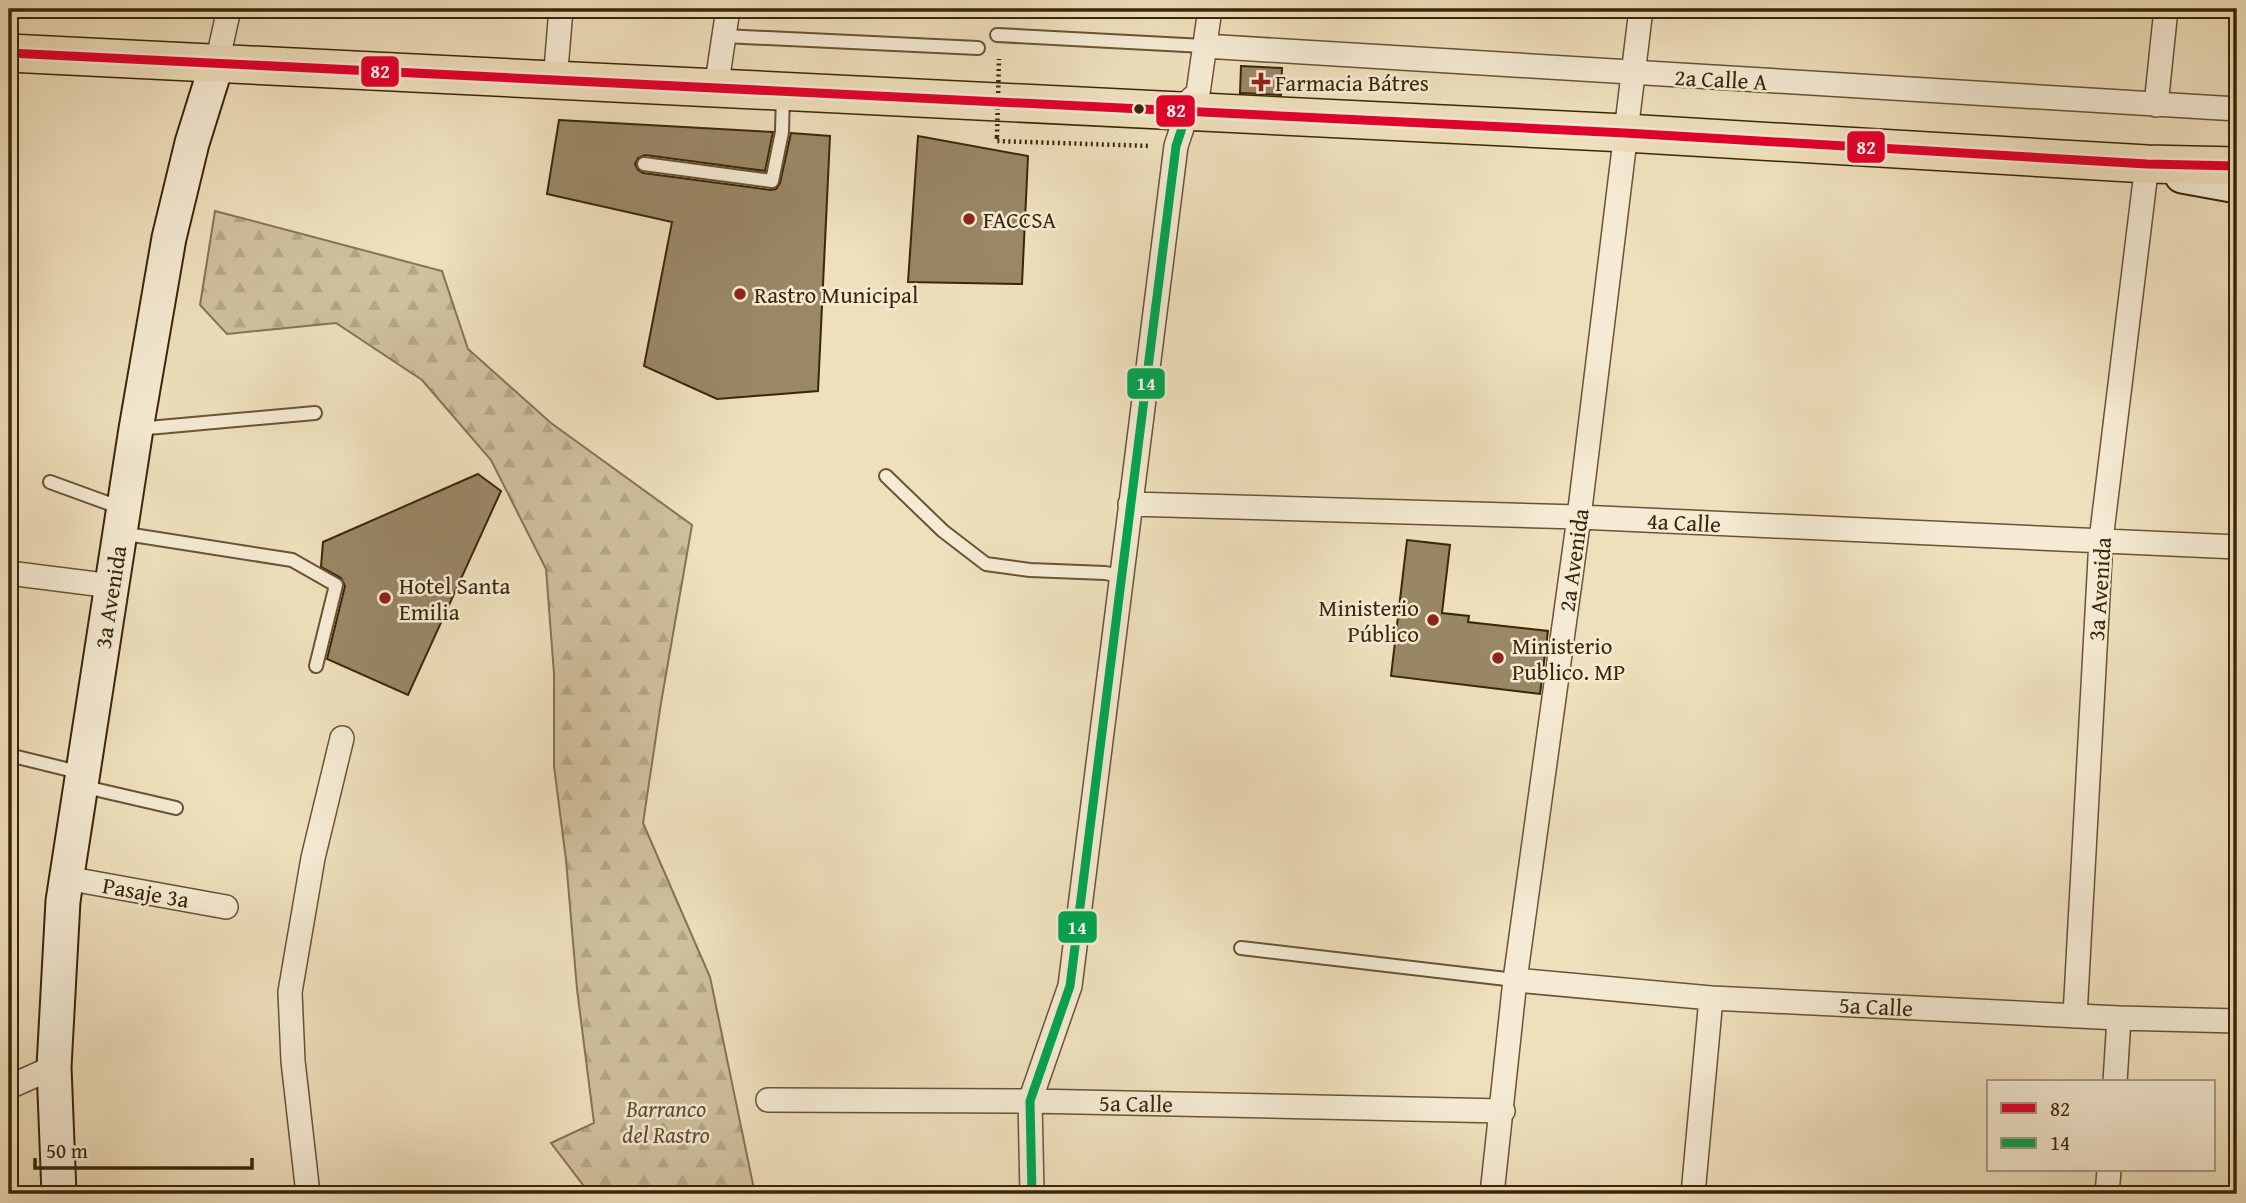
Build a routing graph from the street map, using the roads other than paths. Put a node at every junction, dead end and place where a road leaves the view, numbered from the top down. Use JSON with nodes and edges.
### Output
{"nodes":[{"id":1,"x":229,"y":9,"type":"edge"},
{"id":2,"x":561,"y":9,"type":"edge"},
{"id":3,"x":728,"y":9,"type":"edge"},
{"id":4,"x":1210,"y":9,"type":"edge"},
{"id":5,"x":1641,"y":9,"type":"edge"},
{"id":6,"x":2166,"y":9,"type":"edge"},
{"id":7,"x":724,"y":36,"type":"junction"},
{"id":8,"x":997,"y":36,"type":"dead end"},
{"id":9,"x":1204,"y":46,"type":"junction"},
{"id":10,"x":978,"y":48,"type":"dead end"},
{"id":11,"x":9,"y":53,"type":"edge"},
{"id":12,"x":217,"y":63,"type":"junction"},
{"id":13,"x":1633,"y":73,"type":"junction"},
{"id":14,"x":555,"y":80,"type":"junction"},
{"id":15,"x":716,"y":89,"type":"junction"},
{"id":16,"x":783,"y":93,"type":"junction"},
{"id":17,"x":2156,"y":105,"type":"junction"},
{"id":18,"x":1193,"y":108,"type":"junction"},
{"id":19,"x":2237,"y":109,"type":"edge"},
{"id":20,"x":1625,"y":133,"type":"junction"},
{"id":21,"x":2237,"y":149,"type":"edge"},
{"id":22,"x":644,"y":164,"type":"dead end"},
{"id":23,"x":2147,"y":164,"type":"junction"},
{"id":24,"x":2237,"y":166,"type":"edge"},
{"id":25,"x":2237,"y":186,"type":"edge"},
{"id":26,"x":315,"y":413,"type":"dead end"},
{"id":27,"x":136,"y":429,"type":"junction"},
{"id":28,"x":886,"y":476,"type":"dead end"},
{"id":29,"x":50,"y":482,"type":"dead end"},
{"id":30,"x":1130,"y":504,"type":"junction"},
{"id":31,"x":1579,"y":517,"type":"junction"},
{"id":32,"x":122,"y":521,"type":"junction"},
{"id":33,"x":2101,"y":540,"type":"junction"},
{"id":34,"x":2237,"y":547,"type":"edge"},
{"id":35,"x":9,"y":573,"type":"edge"},
{"id":36,"x":1121,"y":576,"type":"junction"},
{"id":37,"x":112,"y":586,"type":"junction"},
{"id":38,"x":316,"y":666,"type":"dead end"},
{"id":39,"x":342,"y":738,"type":"dead end"},
{"id":40,"x":9,"y":755,"type":"edge"},
{"id":41,"x":81,"y":780,"type":"junction"},
{"id":42,"x":176,"y":808,"type":"dead end"},
{"id":43,"x":66,"y":878,"type":"junction"},
{"id":44,"x":226,"y":907,"type":"dead end"},
{"id":45,"x":1241,"y":948,"type":"dead end"},
{"id":46,"x":1515,"y":979,"type":"junction"},
{"id":47,"x":1711,"y":998,"type":"junction"},
{"id":48,"x":2075,"y":1016,"type":"junction"},
{"id":49,"x":2119,"y":1018,"type":"junction"},
{"id":50,"x":2237,"y":1021,"type":"edge"},
{"id":51,"x":54,"y":1067,"type":"junction"},
{"id":52,"x":2115,"y":1080,"type":"edge"},
{"id":53,"x":9,"y":1087,"type":"edge"},
{"id":54,"x":768,"y":1100,"type":"dead end"},
{"id":55,"x":1030,"y":1101,"type":"junction"},
{"id":56,"x":1503,"y":1111,"type":"junction"},
{"id":57,"x":2109,"y":1172,"type":"edge"},
{"id":58,"x":59,"y":1194,"type":"edge"},
{"id":59,"x":308,"y":1194,"type":"edge"},
{"id":60,"x":1032,"y":1194,"type":"edge"},
{"id":61,"x":1492,"y":1194,"type":"edge"},
{"id":62,"x":1693,"y":1194,"type":"edge"},
{"id":63,"x":2107,"y":1194,"type":"edge"}],
"edges":[{"from":1,"to":12,"type":"street","name":"3a Avenida"},
{"from":2,"to":14,"type":"street"},
{"from":3,"to":7,"type":"street"},
{"from":4,"to":9,"type":"street"},
{"from":5,"to":13,"type":"street","name":"2a Avenida"},
{"from":6,"to":17,"type":"street"},
{"from":7,"to":10,"type":"lane"},
{"from":7,"to":15,"type":"street"},
{"from":8,"to":9,"type":"lane"},
{"from":9,"to":13,"type":"street","name":"2a Calle A"},
{"from":9,"to":18,"type":"street"},
{"from":11,"to":12,"type":"main road"},
{"from":12,"to":14,"type":"main road"},
{"from":12,"to":27,"type":"main road","name":"3a Avenida"},
{"from":13,"to":17,"type":"street","name":"2a Calle A"},
{"from":13,"to":20,"type":"street","name":"2a Avenida"},
{"from":14,"to":15,"type":"main road"},
{"from":15,"to":16,"type":"main road"},
{"from":16,"to":18,"type":"main road"},
{"from":16,"to":22,"type":"lane"},
{"from":17,"to":19,"type":"street","name":"2a Calle A"},
{"from":18,"to":20,"type":"main road"},
{"from":18,"to":30,"type":"street"},
{"from":20,"to":23,"type":"main road"},
{"from":20,"to":31,"type":"street","name":"2a Avenida"},
{"from":21,"to":23,"type":"main road"},
{"from":23,"to":24,"type":"main road"},
{"from":23,"to":25,"type":"main road"},
{"from":23,"to":33,"type":"street","name":"3a Avenida"},
{"from":26,"to":27,"type":"lane"},
{"from":27,"to":32,"type":"main road","name":"3a Avenida"},
{"from":28,"to":36,"type":"lane"},
{"from":29,"to":32,"type":"lane"},
{"from":30,"to":31,"type":"street","name":"4a Calle"},
{"from":30,"to":36,"type":"street"},
{"from":31,"to":33,"type":"street","name":"4a Calle"},
{"from":31,"to":46,"type":"street","name":"2a Avenida"},
{"from":32,"to":37,"type":"main road","name":"3a Avenida"},
{"from":32,"to":38,"type":"lane"},
{"from":33,"to":34,"type":"street","name":"4a Calle"},
{"from":33,"to":48,"type":"street","name":"3a Avenida"},
{"from":35,"to":37,"type":"street"},
{"from":36,"to":55,"type":"street"},
{"from":37,"to":41,"type":"main road","name":"3a Avenida"},
{"from":39,"to":59,"type":"street"},
{"from":40,"to":41,"type":"lane"},
{"from":41,"to":42,"type":"lane"},
{"from":41,"to":43,"type":"main road","name":"3a Avenida"},
{"from":43,"to":44,"type":"street","name":"Pasaje 3a"},
{"from":43,"to":51,"type":"main road","name":"3a Avenida"},
{"from":45,"to":46,"type":"lane"},
{"from":46,"to":47,"type":"street","name":"5a Calle"},
{"from":46,"to":56,"type":"street","name":"2a Avenida"},
{"from":47,"to":48,"type":"street","name":"5a Calle"},
{"from":47,"to":62,"type":"street"},
{"from":48,"to":49,"type":"street","name":"5a Calle"},
{"from":49,"to":50,"type":"street","name":"5a Calle"},
{"from":49,"to":52,"type":"street"},
{"from":51,"to":53,"type":"street"},
{"from":51,"to":58,"type":"main road","name":"3a Avenida"},
{"from":54,"to":55,"type":"street","name":"5a Calle"},
{"from":55,"to":56,"type":"street","name":"5a Calle"},
{"from":55,"to":60,"type":"street"},
{"from":56,"to":61,"type":"street","name":"2a Avenida"},
{"from":57,"to":63,"type":"street"}]}
